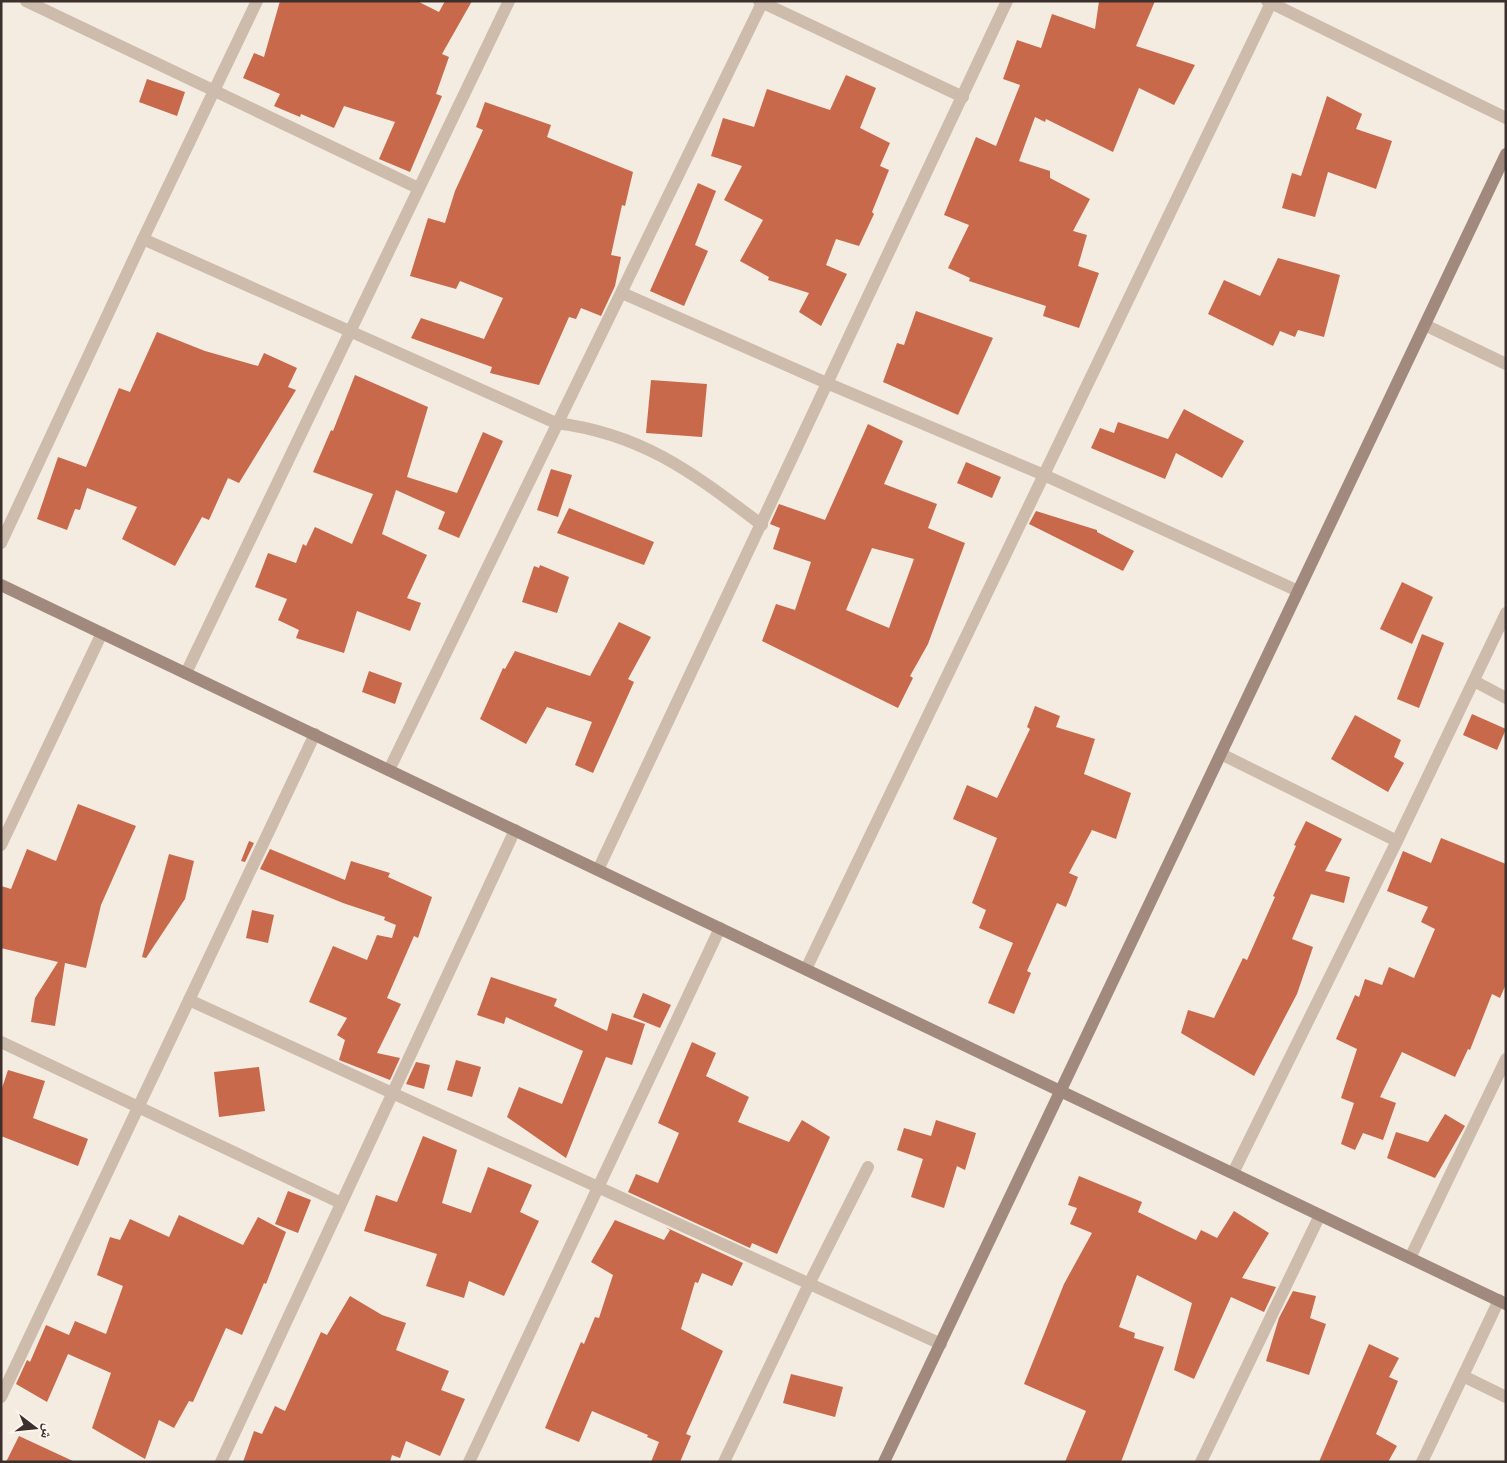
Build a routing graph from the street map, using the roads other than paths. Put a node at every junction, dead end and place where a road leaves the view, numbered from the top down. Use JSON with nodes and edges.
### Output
{"nodes":[{"id":1,"x":26,"y":1,"type":"edge"},
{"id":2,"x":257,"y":1,"type":"edge"},
{"id":3,"x":509,"y":1,"type":"edge"},
{"id":4,"x":1007,"y":1,"type":"edge"},
{"id":5,"x":760,"y":2,"type":"edge"},
{"id":6,"x":1270,"y":2,"type":"edge"},
{"id":7,"x":214,"y":92,"type":"junction"},
{"id":8,"x":962,"y":96,"type":"junction"},
{"id":9,"x":1506,"y":118,"type":"edge"},
{"id":10,"x":1506,"y":154,"type":"edge"},
{"id":11,"x":418,"y":188,"type":"junction"},
{"id":12,"x":143,"y":239,"type":"junction"},
{"id":13,"x":622,"y":293,"type":"junction"},
{"id":14,"x":1425,"y":325,"type":"junction"},
{"id":15,"x":349,"y":332,"type":"junction"},
{"id":16,"x":1506,"y":364,"type":"edge"},
{"id":17,"x":828,"y":384,"type":"junction"},
{"id":18,"x":556,"y":423,"type":"junction"},
{"id":19,"x":1044,"y":475,"type":"junction"},
{"id":20,"x":762,"y":525,"type":"junction"},
{"id":21,"x":1,"y":544,"type":"edge"},
{"id":22,"x":1,"y":585,"type":"edge"},
{"id":23,"x":1298,"y":591,"type":"junction"},
{"id":24,"x":1506,"y":613,"type":"edge"},
{"id":25,"x":102,"y":633,"type":"junction"},
{"id":26,"x":186,"y":673,"type":"junction"},
{"id":27,"x":1474,"y":681,"type":"junction"},
{"id":28,"x":1506,"y":698,"type":"edge"},
{"id":29,"x":315,"y":734,"type":"junction"},
{"id":30,"x":1221,"y":754,"type":"junction"},
{"id":31,"x":389,"y":770,"type":"junction"},
{"id":32,"x":515,"y":830,"type":"junction"},
{"id":33,"x":1397,"y":840,"type":"junction"},
{"id":34,"x":1,"y":845,"type":"edge"},
{"id":35,"x":598,"y":870,"type":"junction"},
{"id":36,"x":720,"y":928,"type":"junction"},
{"id":37,"x":806,"y":969,"type":"junction"},
{"id":38,"x":189,"y":1000,"type":"junction"},
{"id":39,"x":1,"y":1042,"type":"edge"},
{"id":40,"x":1506,"y":1059,"type":"edge"},
{"id":41,"x":1060,"y":1091,"type":"junction"},
{"id":42,"x":392,"y":1093,"type":"junction"},
{"id":43,"x":138,"y":1107,"type":"junction"},
{"id":44,"x":868,"y":1167,"type":"dead end"},
{"id":45,"x":1233,"y":1173,"type":"junction"},
{"id":46,"x":599,"y":1187,"type":"junction"},
{"id":47,"x":341,"y":1203,"type":"junction"},
{"id":48,"x":1320,"y":1215,"type":"junction"},
{"id":49,"x":1410,"y":1258,"type":"junction"},
{"id":50,"x":808,"y":1284,"type":"junction"},
{"id":51,"x":1502,"y":1302,"type":"edge"},
{"id":52,"x":941,"y":1344,"type":"junction"},
{"id":53,"x":1463,"y":1376,"type":"junction"},
{"id":54,"x":1,"y":1397,"type":"edge"},
{"id":55,"x":1506,"y":1397,"type":"edge"},
{"id":56,"x":221,"y":1462,"type":"edge"},
{"id":57,"x":469,"y":1462,"type":"edge"},
{"id":58,"x":724,"y":1462,"type":"edge"},
{"id":59,"x":884,"y":1462,"type":"edge"},
{"id":60,"x":1202,"y":1462,"type":"edge"},
{"id":61,"x":1422,"y":1462,"type":"edge"}],
"edges":[{"from":1,"to":7,"type":"street"},
{"from":2,"to":7,"type":"street"},
{"from":3,"to":11,"type":"street"},
{"from":4,"to":8,"type":"street"},
{"from":5,"to":8,"type":"street"},
{"from":5,"to":13,"type":"street"},
{"from":6,"to":9,"type":"street"},
{"from":6,"to":19,"type":"street"},
{"from":7,"to":11,"type":"street"},
{"from":7,"to":12,"type":"street"},
{"from":8,"to":17,"type":"street"},
{"from":10,"to":14,"type":"street"},
{"from":11,"to":15,"type":"street"},
{"from":12,"to":15,"type":"street"},
{"from":12,"to":21,"type":"street"},
{"from":13,"to":17,"type":"street"},
{"from":13,"to":18,"type":"street"},
{"from":14,"to":16,"type":"street"},
{"from":14,"to":23,"type":"street"},
{"from":15,"to":18,"type":"street"},
{"from":15,"to":26,"type":"street"},
{"from":17,"to":19,"type":"street"},
{"from":17,"to":20,"type":"street"},
{"from":18,"to":20,"type":"street"},
{"from":18,"to":31,"type":"street"},
{"from":19,"to":23,"type":"street"},
{"from":19,"to":37,"type":"street"},
{"from":20,"to":35,"type":"street"},
{"from":22,"to":25,"type":"street"},
{"from":23,"to":30,"type":"street"},
{"from":24,"to":27,"type":"street"},
{"from":25,"to":26,"type":"street"},
{"from":25,"to":34,"type":"street"},
{"from":26,"to":29,"type":"street"},
{"from":27,"to":28,"type":"street"},
{"from":27,"to":33,"type":"street"},
{"from":29,"to":31,"type":"street"},
{"from":29,"to":38,"type":"street"},
{"from":30,"to":33,"type":"street"},
{"from":30,"to":41,"type":"street"},
{"from":31,"to":32,"type":"street"},
{"from":32,"to":35,"type":"street"},
{"from":32,"to":42,"type":"street"},
{"from":33,"to":45,"type":"street"},
{"from":35,"to":36,"type":"street"},
{"from":36,"to":37,"type":"street"},
{"from":36,"to":46,"type":"street"},
{"from":37,"to":41,"type":"street"},
{"from":38,"to":42,"type":"street"},
{"from":38,"to":43,"type":"street"},
{"from":39,"to":43,"type":"street"},
{"from":40,"to":49,"type":"street"},
{"from":41,"to":45,"type":"street"},
{"from":41,"to":52,"type":"street"},
{"from":42,"to":46,"type":"street"},
{"from":42,"to":47,"type":"street"},
{"from":43,"to":47,"type":"street"},
{"from":43,"to":54,"type":"street"},
{"from":44,"to":50,"type":"street"},
{"from":45,"to":48,"type":"street"},
{"from":46,"to":50,"type":"street"},
{"from":46,"to":57,"type":"street"},
{"from":47,"to":56,"type":"street"},
{"from":48,"to":49,"type":"street"},
{"from":48,"to":60,"type":"street"},
{"from":49,"to":51,"type":"street"},
{"from":50,"to":52,"type":"street"},
{"from":50,"to":58,"type":"street"},
{"from":51,"to":53,"type":"street"},
{"from":52,"to":59,"type":"street"},
{"from":53,"to":55,"type":"street"},
{"from":53,"to":61,"type":"street"}]}
